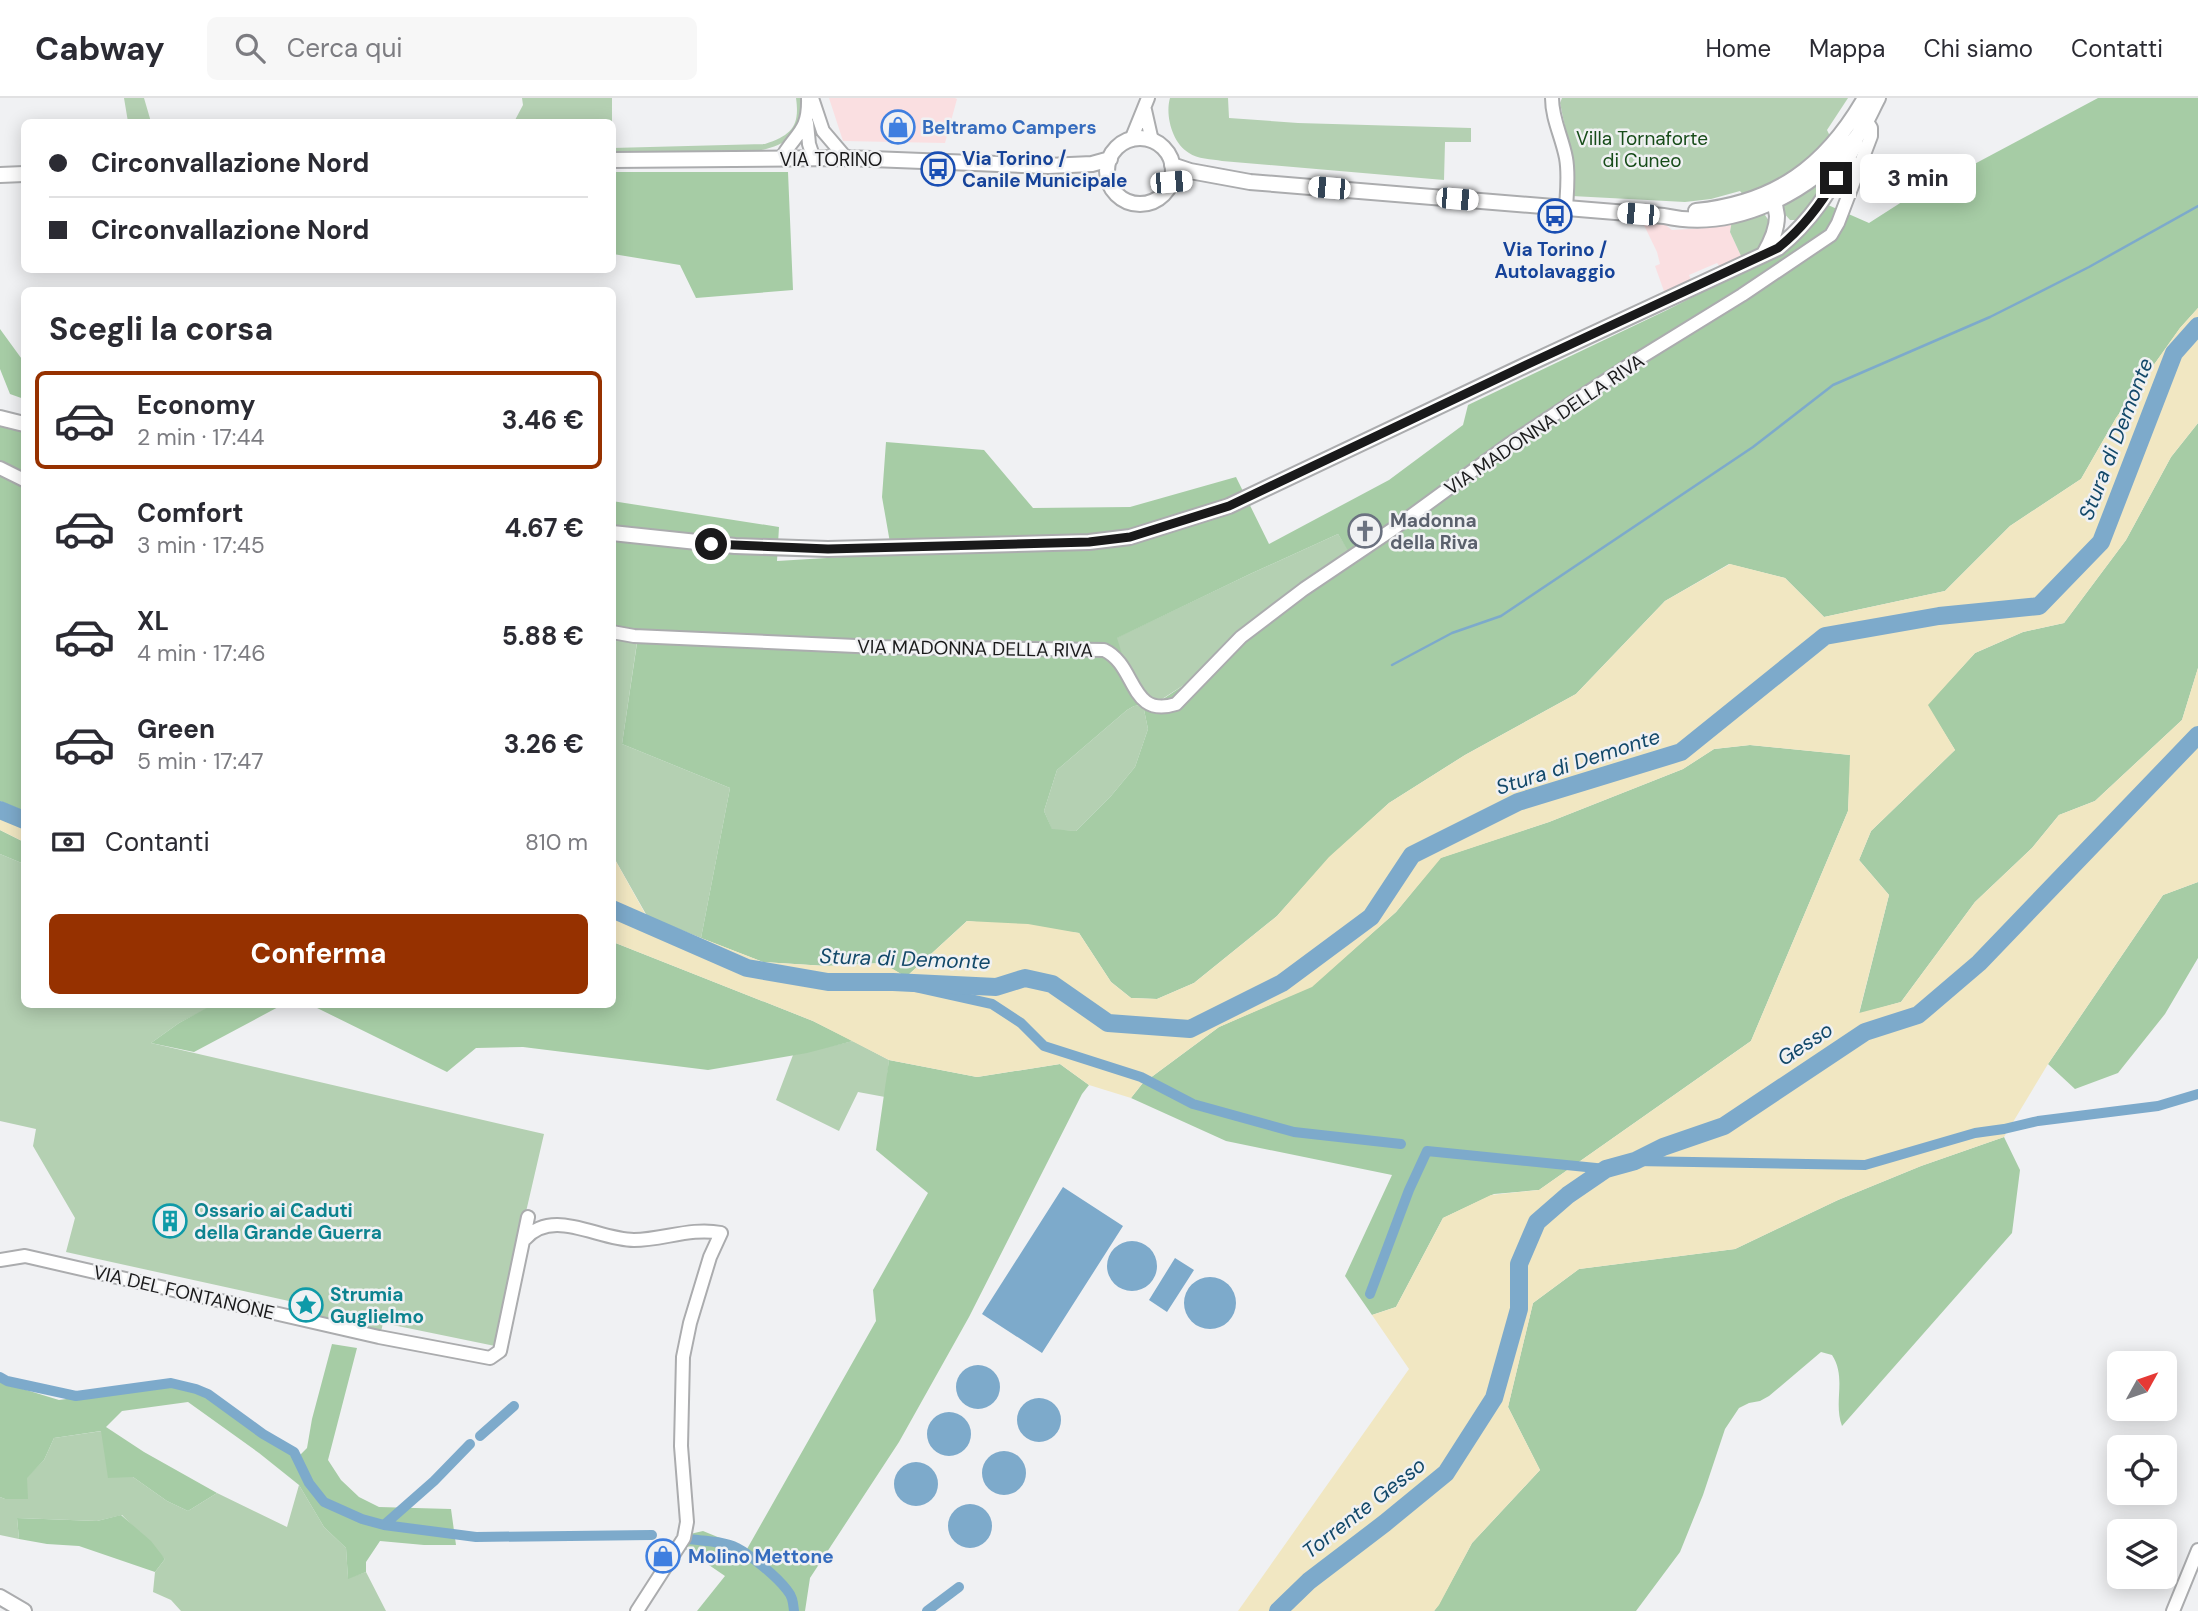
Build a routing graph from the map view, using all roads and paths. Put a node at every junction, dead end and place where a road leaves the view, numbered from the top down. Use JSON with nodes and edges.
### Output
{"nodes":[{"id":1,"x":810,"y":98,"type":"edge"},
{"id":2,"x":1865,"y":98,"type":"edge"},
{"id":3,"x":1878,"y":98,"type":"edge"},
{"id":4,"x":1549,"y":102,"type":"edge"},
{"id":5,"x":1146,"y":104,"type":"edge"},
{"id":6,"x":1866,"y":120,"type":"junction"},
{"id":7,"x":807,"y":123,"type":"junction"},
{"id":8,"x":823,"y":131,"type":"junction"},
{"id":9,"x":1856,"y":138,"type":"junction"},
{"id":10,"x":1131,"y":140,"type":"junction"},
{"id":11,"x":1152,"y":141,"type":"junction"},
{"id":12,"x":846,"y":158,"type":"junction"},
{"id":13,"x":781,"y":159,"type":"junction"},
{"id":14,"x":814,"y":159,"type":"junction"},
{"id":15,"x":1110,"y":159,"type":"junction"},
{"id":16,"x":616,"y":160,"type":"edge"},
{"id":17,"x":1172,"y":164,"type":"junction"},
{"id":18,"x":1048,"y":166,"type":"junction"},
{"id":19,"x":21,"y":174,"type":"edge"},
{"id":20,"x":0,"y":175,"type":"edge"},
{"id":21,"x":1108,"y":179,"type":"junction"},
{"id":22,"x":1251,"y":181,"type":"junction"},
{"id":23,"x":1171,"y":182,"type":"junction"},
{"id":24,"x":1781,"y":187,"type":"junction"},
{"id":25,"x":1566,"y":208,"type":"junction"},
{"id":26,"x":1775,"y":209,"type":"junction"},
{"id":27,"x":1664,"y":216,"type":"junction"},
{"id":28,"x":1803,"y":227,"type":"junction"},
{"id":29,"x":1764,"y":254,"type":"junction"},
{"id":30,"x":0,"y":418,"type":"edge"},
{"id":31,"x":21,"y":423,"type":"edge"},
{"id":32,"x":0,"y":468,"type":"edge"},
{"id":33,"x":21,"y":478,"type":"edge"},
{"id":34,"x":616,"y":533,"type":"edge"},
{"id":35,"x":616,"y":633,"type":"edge"},
{"id":36,"x":528,"y":1217,"type":"dead end"},
{"id":37,"x":525,"y":1239,"type":"junction"},
{"id":38,"x":0,"y":1260,"type":"edge"},
{"id":39,"x":2198,"y":1550,"type":"edge"},
{"id":40,"x":0,"y":1597,"type":"edge"},
{"id":41,"x":24,"y":1611,"type":"edge"},
{"id":42,"x":637,"y":1611,"type":"edge"},
{"id":43,"x":2173,"y":1611,"type":"edge"}],
"edges":[{"from":1,"to":7,"type":"street"},
{"from":1,"to":8,"type":"street"},
{"from":2,"to":24,"type":"main road"},
{"from":3,"to":6,"type":"main road"},
{"from":4,"to":25,"type":"street"},
{"from":5,"to":10,"type":"street"},
{"from":5,"to":11,"type":"street"},
{"from":6,"to":9,"type":"main road"},
{"from":6,"to":35,"type":"street","name":"VIA MADONNA DELLA RIVA"},
{"from":7,"to":13,"type":"street"},
{"from":7,"to":14,"type":"street"},
{"from":8,"to":12,"type":"street"},
{"from":8,"to":14,"type":"street"},
{"from":9,"to":26,"type":"main road"},
{"from":9,"to":28,"type":"main road"},
{"from":10,"to":11,"type":"main road"},
{"from":10,"to":15,"type":"main road"},
{"from":11,"to":17,"type":"main road"},
{"from":12,"to":14,"type":"main road","name":"VIA TORINO"},
{"from":12,"to":18,"type":"main road","name":"VIA TORINO"},
{"from":13,"to":14,"type":"main road","name":"VIA TORINO"},
{"from":13,"to":16,"type":"main road","name":"VIA TORINO"},
{"from":15,"to":18,"type":"main road","name":"VIA TORINO"},
{"from":15,"to":21,"type":"main road"},
{"from":17,"to":22,"type":"main road"},
{"from":17,"to":23,"type":"main road"},
{"from":18,"to":21,"type":"main road","name":"VIA TORINO"},
{"from":19,"to":20,"type":"main road"},
{"from":21,"to":23,"type":"main road"},
{"from":22,"to":23,"type":"main road"},
{"from":22,"to":25,"type":"main road"},
{"from":24,"to":26,"type":"main road"},
{"from":24,"to":27,"type":"main road"},
{"from":25,"to":27,"type":"main road"},
{"from":26,"to":27,"type":"main road"},
{"from":26,"to":28,"type":"main road"},
{"from":26,"to":29,"type":"main road"},
{"from":28,"to":29,"type":"main road"},
{"from":29,"to":34,"type":"main road"},
{"from":30,"to":31,"type":"main road"},
{"from":32,"to":33,"type":"street"},
{"from":36,"to":37,"type":"street","name":"VIA DEL FONTANONE"},
{"from":37,"to":38,"type":"street","name":"VIA DEL FONTANONE"},
{"from":37,"to":42,"type":"street"},
{"from":39,"to":43,"type":"street"},
{"from":40,"to":41,"type":"main road"}]}
